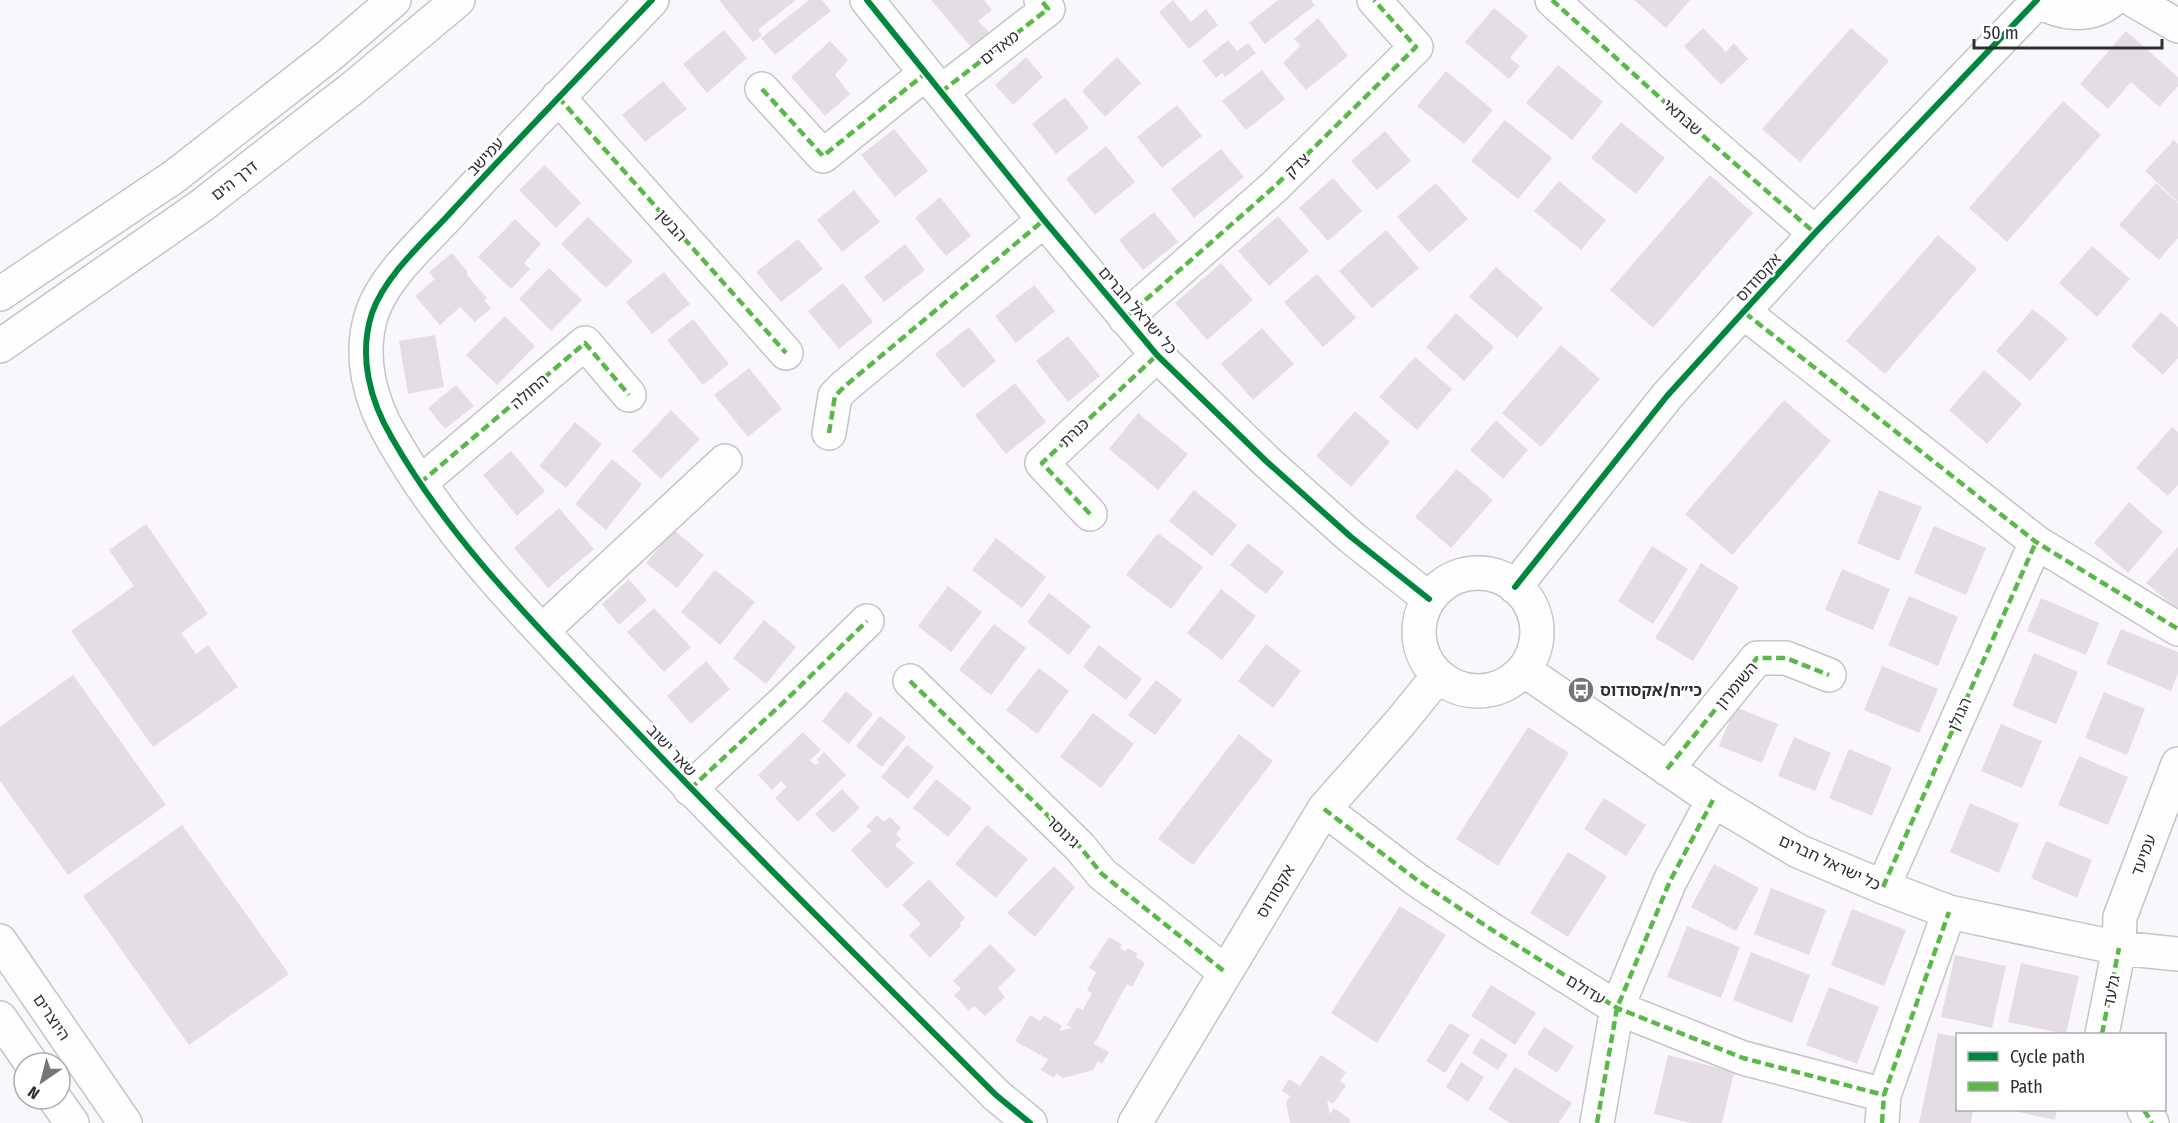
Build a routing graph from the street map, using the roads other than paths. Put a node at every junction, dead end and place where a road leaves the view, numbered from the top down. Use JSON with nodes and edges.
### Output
{"nodes":[{"id":1,"x":394,"y":0,"type":"edge"},
{"id":2,"x":458,"y":0,"type":"edge"},
{"id":3,"x":652,"y":0,"type":"edge"},
{"id":4,"x":867,"y":0,"type":"edge"},
{"id":5,"x":1041,"y":0,"type":"edge"},
{"id":6,"x":1374,"y":0,"type":"edge"},
{"id":7,"x":1552,"y":0,"type":"edge"},
{"id":8,"x":2038,"y":0,"type":"edge"},
{"id":9,"x":2112,"y":0,"type":"edge"},
{"id":10,"x":2133,"y":0,"type":"edge"},
{"id":11,"x":2178,"y":26,"type":"edge"},
{"id":12,"x":933,"y":82,"type":"junction"},
{"id":13,"x":762,"y":89,"type":"dead end"},
{"id":14,"x":558,"y":97,"type":"junction"},
{"id":15,"x":1044,"y":220,"type":"junction"},
{"id":16,"x":1815,"y":233,"type":"junction"},
{"id":17,"x":0,"y":294,"type":"edge"},
{"id":18,"x":1745,"y":312,"type":"junction"},
{"id":19,"x":1125,"y":318,"type":"junction"},
{"id":20,"x":0,"y":346,"type":"edge"},
{"id":21,"x":365,"y":346,"type":"joint"},
{"id":22,"x":786,"y":353,"type":"dead end"},
{"id":23,"x":1157,"y":355,"type":"junction"},
{"id":24,"x":629,"y":395,"type":"dead end"},
{"id":25,"x":829,"y":434,"type":"dead end"},
{"id":26,"x":725,"y":461,"type":"dead end"},
{"id":27,"x":420,"y":483,"type":"junction"},
{"id":28,"x":1090,"y":514,"type":"dead end"},
{"id":29,"x":2036,"y":542,"type":"junction"},
{"id":30,"x":1515,"y":587,"type":"junction"},
{"id":31,"x":1429,"y":599,"type":"junction"},
{"id":32,"x":867,"y":621,"type":"dead end"},
{"id":33,"x":2178,"y":629,"type":"edge"},
{"id":34,"x":542,"y":631,"type":"junction"},
{"id":35,"x":1524,"y":670,"type":"junction"},
{"id":36,"x":1438,"y":675,"type":"junction"},
{"id":37,"x":1829,"y":675,"type":"dead end"},
{"id":38,"x":910,"y":681,"type":"dead end"},
{"id":39,"x":2178,"y":764,"type":"edge"},
{"id":40,"x":1667,"y":769,"type":"junction"},
{"id":41,"x":690,"y":789,"type":"junction"},
{"id":42,"x":1713,"y":800,"type":"junction"},
{"id":43,"x":1324,"y":809,"type":"junction"},
{"id":44,"x":1883,"y":887,"type":"junction"},
{"id":45,"x":1949,"y":912,"type":"junction"},
{"id":46,"x":0,"y":941,"type":"edge"},
{"id":47,"x":2119,"y":948,"type":"junction"},
{"id":48,"x":2178,"y":954,"type":"edge"},
{"id":49,"x":1225,"y":972,"type":"junction"},
{"id":50,"x":1617,"y":1008,"type":"junction"},
{"id":51,"x":0,"y":1018,"type":"edge"},
{"id":52,"x":2102,"y":1033,"type":"edge"},
{"id":53,"x":23,"y":1051,"type":"edge"},
{"id":54,"x":1883,"y":1109,"type":"edge"},
{"id":55,"x":124,"y":1123,"type":"edge"},
{"id":56,"x":1030,"y":1123,"type":"edge"},
{"id":57,"x":1135,"y":1123,"type":"edge"},
{"id":58,"x":1597,"y":1123,"type":"edge"}],
"edges":[{"from":1,"to":17,"type":"street"},
{"from":2,"to":20,"type":"street","name":"דרך הים"},
{"from":3,"to":14,"type":"street","name":"עמישב"},
{"from":4,"to":12,"type":"street","name":"כל ישראל חברים"},
{"from":5,"to":12,"type":"street","name":"מאדים"},
{"from":6,"to":19,"type":"street","name":"צדק"},
{"from":7,"to":16,"type":"street","name":"שבתאי"},
{"from":8,"to":9,"type":"street"},
{"from":8,"to":16,"type":"street","name":"אקסודוס"},
{"from":10,"to":11,"type":"street"},
{"from":12,"to":13,"type":"street"},
{"from":12,"to":15,"type":"street","name":"כל ישראל חברים"},
{"from":14,"to":21,"type":"street","name":"עמישב"},
{"from":14,"to":22,"type":"street","name":"הבשן"},
{"from":15,"to":19,"type":"street","name":"כל ישראל חברים"},
{"from":15,"to":25,"type":"street"},
{"from":16,"to":18,"type":"street","name":"אקסודוס"},
{"from":18,"to":29,"type":"street"},
{"from":18,"to":30,"type":"street","name":"אקסודוס"},
{"from":19,"to":23,"type":"street","name":"כל ישראל חברים"},
{"from":21,"to":27,"type":"street","name":"שאר ישוב"},
{"from":23,"to":28,"type":"street","name":"כנרת"},
{"from":23,"to":31,"type":"street","name":"כל ישראל חברים"},
{"from":24,"to":27,"type":"street","name":"החולה"},
{"from":26,"to":34,"type":"street"},
{"from":27,"to":34,"type":"street","name":"שאר ישוב"},
{"from":29,"to":33,"type":"street"},
{"from":29,"to":44,"type":"street","name":"הגולן"},
{"from":30,"to":31,"type":"street"},
{"from":30,"to":35,"type":"street"},
{"from":31,"to":36,"type":"street"},
{"from":32,"to":41,"type":"street"},
{"from":34,"to":41,"type":"street","name":"שאר ישוב"},
{"from":35,"to":36,"type":"street"},
{"from":35,"to":40,"type":"street","name":"כל ישראל חברים"},
{"from":36,"to":43,"type":"street","name":"אקסודוס"},
{"from":37,"to":40,"type":"street","name":"השומרון"},
{"from":38,"to":49,"type":"street","name":"גינוסר"},
{"from":39,"to":47,"type":"street","name":"עמיעד"},
{"from":40,"to":42,"type":"street","name":"כל ישראל חברים"},
{"from":41,"to":56,"type":"street","name":"שאר ישוב"},
{"from":42,"to":44,"type":"street","name":"כל ישראל חברים"},
{"from":42,"to":50,"type":"street"},
{"from":43,"to":49,"type":"street","name":"אקסודוס"},
{"from":43,"to":50,"type":"street","name":"עדולם"},
{"from":44,"to":45,"type":"street","name":"כל ישראל חברים"},
{"from":45,"to":47,"type":"street","name":"כל ישראל חברים"},
{"from":45,"to":54,"type":"street"},
{"from":46,"to":55,"type":"street","name":"היוצרים"},
{"from":47,"to":48,"type":"street","name":"כל ישראל חברים"},
{"from":47,"to":52,"type":"street","name":"גלעד"},
{"from":49,"to":57,"type":"street","name":"אקסודוס"},
{"from":50,"to":54,"type":"street","name":"עדולם"},
{"from":50,"to":58,"type":"street"},
{"from":51,"to":53,"type":"street"}]}
